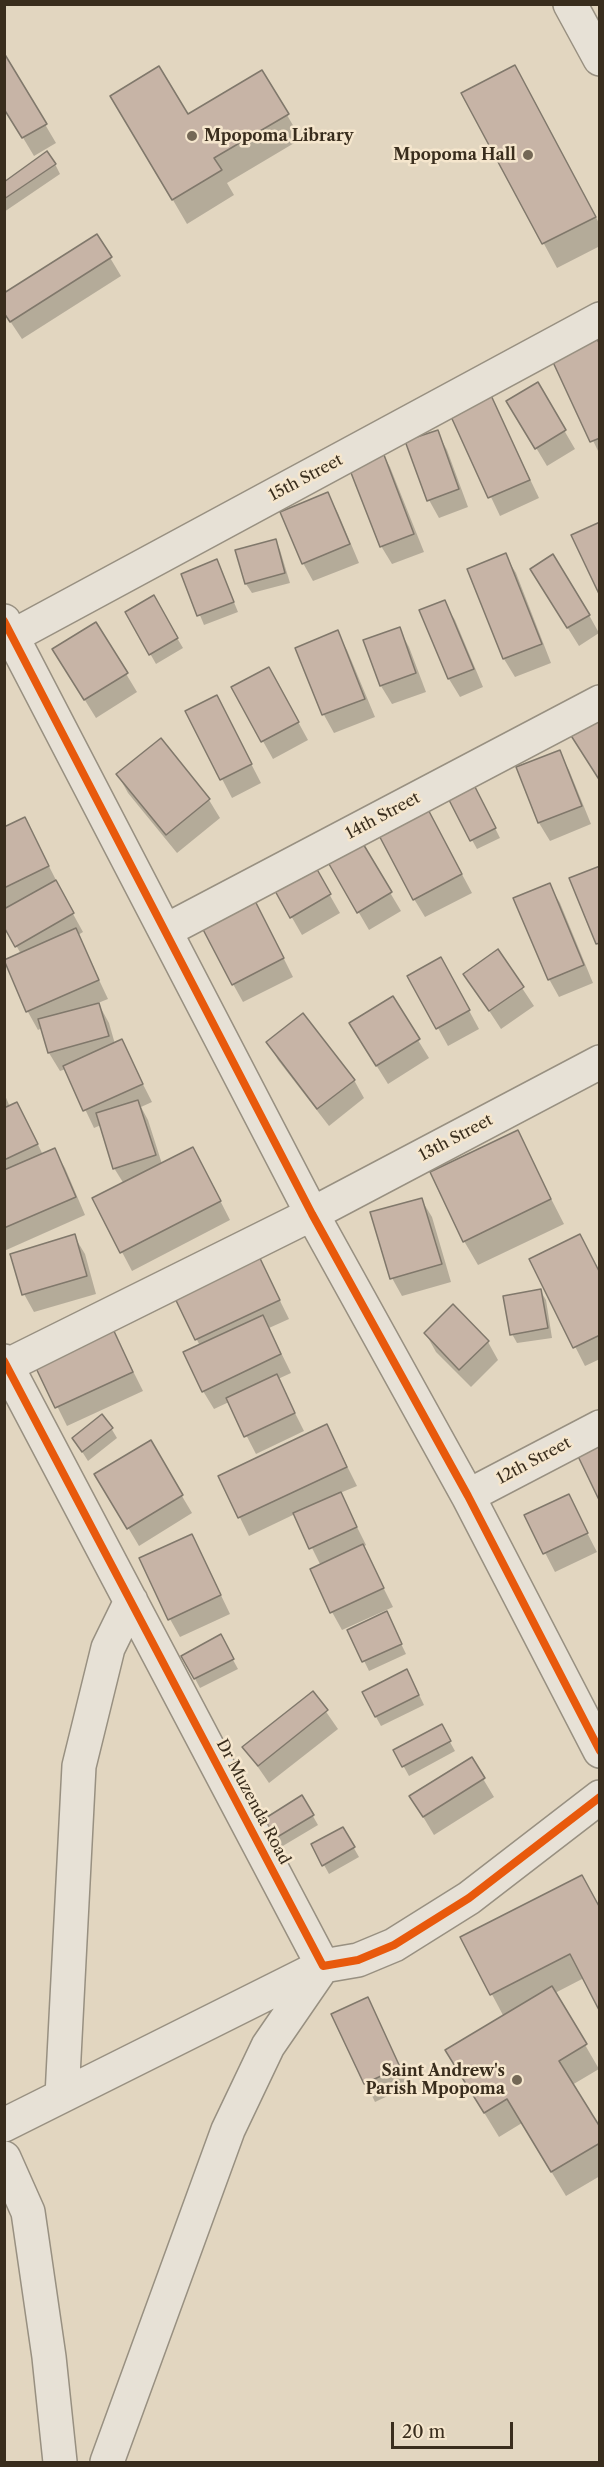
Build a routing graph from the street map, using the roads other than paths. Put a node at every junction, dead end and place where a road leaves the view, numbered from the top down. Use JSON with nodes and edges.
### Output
{"nodes":[{"id":1,"x":570,"y":4,"type":"edge"},
{"id":2,"x":600,"y":59,"type":"edge"},
{"id":3,"x":600,"y":319,"type":"edge"},
{"id":4,"x":9,"y":629,"type":"edge"},
{"id":5,"x":600,"y":702,"type":"edge"},
{"id":6,"x":166,"y":930,"type":"junction"},
{"id":7,"x":600,"y":1062,"type":"edge"},
{"id":8,"x":312,"y":1214,"type":"junction"},
{"id":9,"x":5,"y":1365,"type":"edge"},
{"id":10,"x":600,"y":1427,"type":"edge"},
{"id":11,"x":468,"y":1496,"type":"junction"},
{"id":12,"x":131,"y":1601,"type":"junction"},
{"id":13,"x":600,"y":1751,"type":"edge"},
{"id":14,"x":600,"y":1797,"type":"edge"},
{"id":15,"x":324,"y":1966,"type":"junction"},
{"id":16,"x":63,"y":2096,"type":"junction"},
{"id":17,"x":4,"y":2125,"type":"edge"},
{"id":18,"x":4,"y":2158,"type":"edge"},
{"id":19,"x":60,"y":2463,"type":"edge"},
{"id":20,"x":107,"y":2463,"type":"edge"}],
"edges":[{"from":1,"to":2,"type":"street"},
{"from":3,"to":4,"type":"street","name":"15th Street"},
{"from":4,"to":6,"type":"street"},
{"from":5,"to":6,"type":"street","name":"14th Street"},
{"from":6,"to":8,"type":"street"},
{"from":7,"to":8,"type":"street","name":"13th Street"},
{"from":8,"to":9,"type":"street","name":"13th Street"},
{"from":8,"to":11,"type":"street"},
{"from":9,"to":12,"type":"street","name":"Dr Muzenda Road"},
{"from":10,"to":11,"type":"street","name":"12th Street"},
{"from":11,"to":13,"type":"street"},
{"from":12,"to":15,"type":"street","name":"Dr Muzenda Road"},
{"from":12,"to":16,"type":"street"},
{"from":14,"to":15,"type":"street"},
{"from":15,"to":16,"type":"street"},
{"from":15,"to":20,"type":"street"},
{"from":16,"to":17,"type":"street"},
{"from":18,"to":19,"type":"street"}]}
